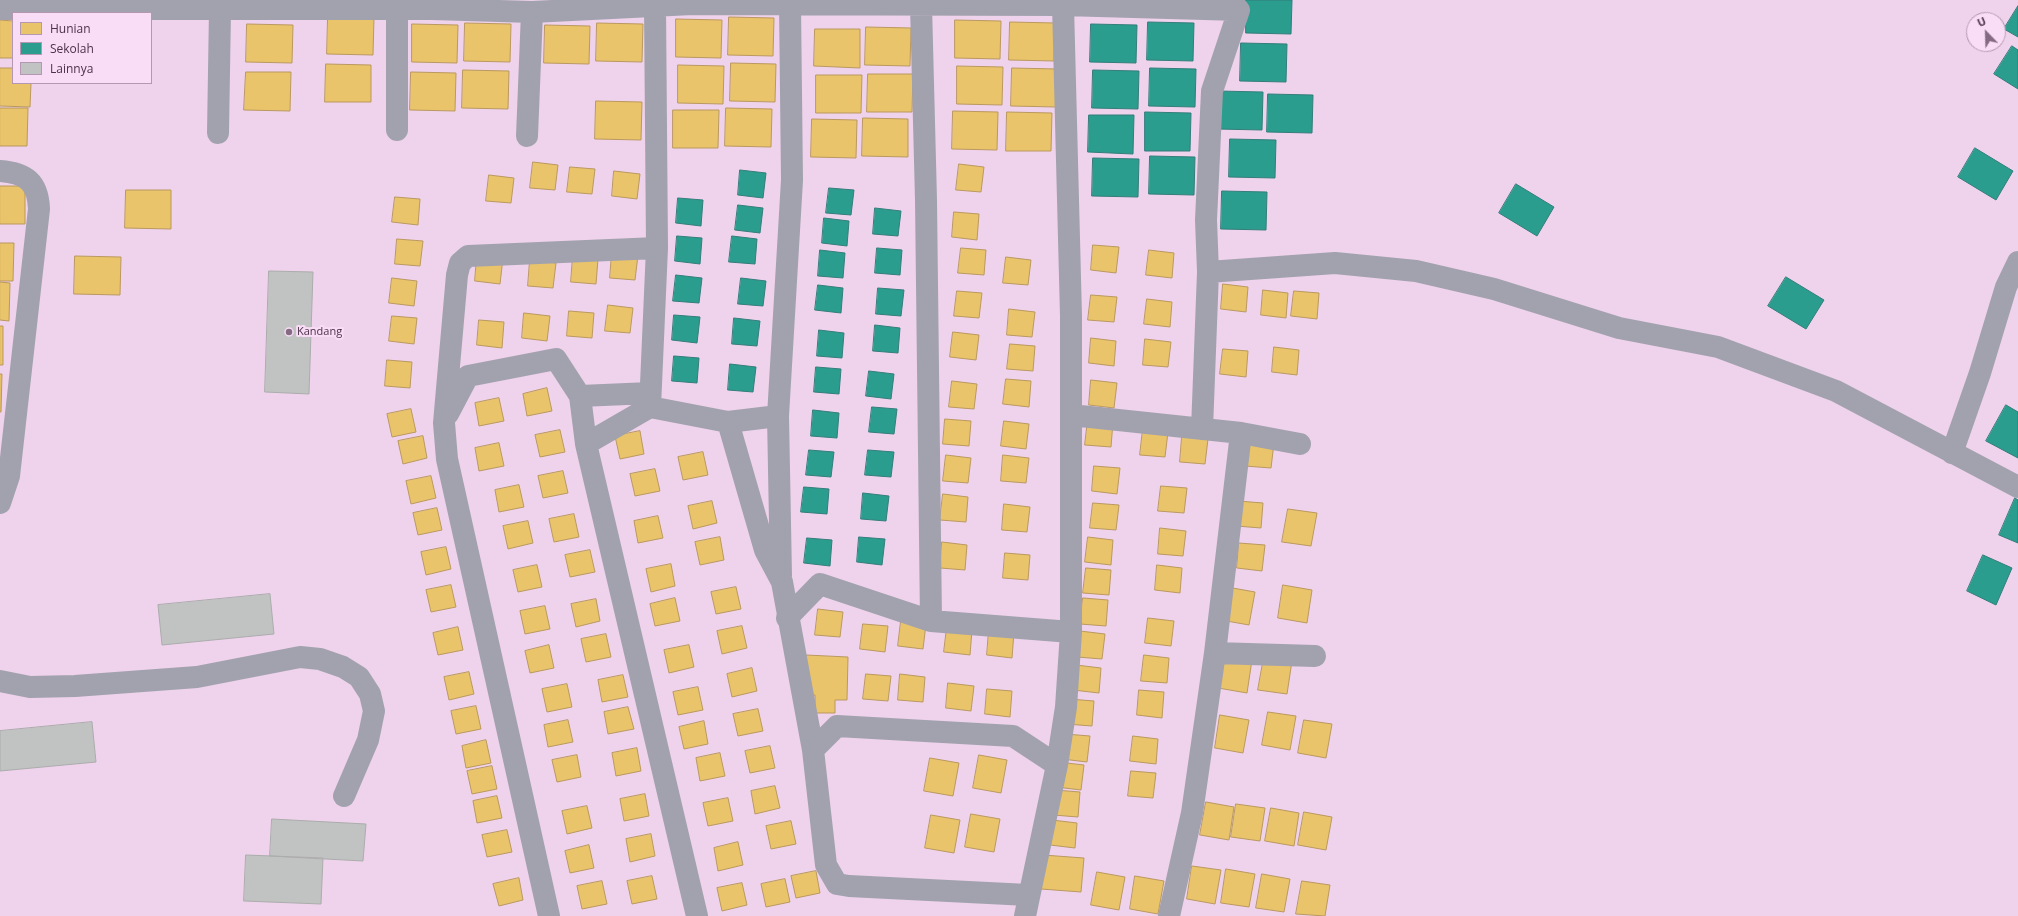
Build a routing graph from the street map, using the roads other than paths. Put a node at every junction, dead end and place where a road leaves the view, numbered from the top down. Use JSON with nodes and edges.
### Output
{"nodes":[{"id":1,"x":563,"y":5,"type":"edge"},
{"id":2,"x":790,"y":5,"type":"junction"},
{"id":3,"x":921,"y":5,"type":"junction"},
{"id":4,"x":1063,"y":5,"type":"junction"},
{"id":5,"x":1235,"y":5,"type":"edge"},
{"id":6,"x":655,"y":6,"type":"junction"},
{"id":7,"x":0,"y":9,"type":"edge"},
{"id":8,"x":220,"y":10,"type":"junction"},
{"id":9,"x":397,"y":10,"type":"junction"},
{"id":10,"x":532,"y":12,"type":"junction"},
{"id":11,"x":397,"y":130,"type":"dead end"},
{"id":12,"x":218,"y":133,"type":"dead end"},
{"id":13,"x":526,"y":136,"type":"dead end"},
{"id":14,"x":0,"y":171,"type":"edge"},
{"id":15,"x":657,"y":248,"type":"junction"},
{"id":16,"x":2018,"y":262,"type":"edge"},
{"id":17,"x":1208,"y":272,"type":"junction"},
{"id":18,"x":580,"y":396,"type":"junction"},
{"id":19,"x":650,"y":400,"type":"junction"},
{"id":20,"x":1071,"y":415,"type":"junction"},
{"id":21,"x":778,"y":416,"type":"junction"},
{"id":22,"x":728,"y":422,"type":"junction"},
{"id":23,"x":444,"y":423,"type":"junction"},
{"id":24,"x":1202,"y":429,"type":"junction"},
{"id":25,"x":1241,"y":433,"type":"junction"},
{"id":26,"x":586,"y":444,"type":"junction"},
{"id":27,"x":1300,"y":444,"type":"dead end"},
{"id":28,"x":1952,"y":453,"type":"junction"},
{"id":29,"x":2018,"y":487,"type":"edge"},
{"id":30,"x":0,"y":504,"type":"edge"},
{"id":31,"x":782,"y":582,"type":"junction"},
{"id":32,"x":787,"y":618,"type":"junction"},
{"id":33,"x":931,"y":621,"type":"junction"},
{"id":34,"x":1071,"y":632,"type":"junction"},
{"id":35,"x":1215,"y":653,"type":"junction"},
{"id":36,"x":1315,"y":656,"type":"dead end"},
{"id":37,"x":0,"y":682,"type":"edge"},
{"id":38,"x":813,"y":750,"type":"junction"},
{"id":39,"x":1057,"y":764,"type":"junction"},
{"id":40,"x":344,"y":796,"type":"dead end"},
{"id":41,"x":1028,"y":895,"type":"junction"},
{"id":42,"x":549,"y":916,"type":"edge"},
{"id":43,"x":697,"y":916,"type":"edge"},
{"id":44,"x":1025,"y":916,"type":"edge"},
{"id":45,"x":1169,"y":916,"type":"edge"}],
"edges":[{"from":1,"to":6,"type":"street"},
{"from":1,"to":10,"type":"street"},
{"from":2,"to":3,"type":"street"},
{"from":2,"to":6,"type":"street"},
{"from":2,"to":21,"type":"street"},
{"from":3,"to":4,"type":"street"},
{"from":3,"to":33,"type":"street"},
{"from":4,"to":5,"type":"street"},
{"from":4,"to":20,"type":"street"},
{"from":5,"to":17,"type":"street"},
{"from":6,"to":15,"type":"street"},
{"from":7,"to":8,"type":"street"},
{"from":8,"to":9,"type":"street"},
{"from":8,"to":12,"type":"street"},
{"from":9,"to":10,"type":"street"},
{"from":9,"to":11,"type":"street"},
{"from":10,"to":13,"type":"street"},
{"from":14,"to":30,"type":"street"},
{"from":15,"to":19,"type":"street"},
{"from":15,"to":23,"type":"street"},
{"from":16,"to":28,"type":"street"},
{"from":17,"to":24,"type":"street"},
{"from":17,"to":28,"type":"street"},
{"from":18,"to":19,"type":"street"},
{"from":18,"to":23,"type":"street"},
{"from":18,"to":26,"type":"street"},
{"from":19,"to":22,"type":"street"},
{"from":19,"to":26,"type":"street"},
{"from":20,"to":24,"type":"street"},
{"from":20,"to":34,"type":"street"},
{"from":21,"to":22,"type":"street"},
{"from":21,"to":31,"type":"street"},
{"from":22,"to":31,"type":"street"},
{"from":23,"to":42,"type":"street"},
{"from":24,"to":25,"type":"street"},
{"from":25,"to":27,"type":"street"},
{"from":25,"to":35,"type":"street"},
{"from":26,"to":43,"type":"street"},
{"from":28,"to":29,"type":"street"},
{"from":31,"to":32,"type":"street"},
{"from":32,"to":33,"type":"street"},
{"from":32,"to":38,"type":"street"},
{"from":33,"to":34,"type":"street"},
{"from":34,"to":39,"type":"street"},
{"from":35,"to":36,"type":"street"},
{"from":35,"to":45,"type":"street"},
{"from":37,"to":40,"type":"street"},
{"from":38,"to":39,"type":"street"},
{"from":38,"to":41,"type":"street"},
{"from":39,"to":41,"type":"street"},
{"from":41,"to":44,"type":"street"}]}
